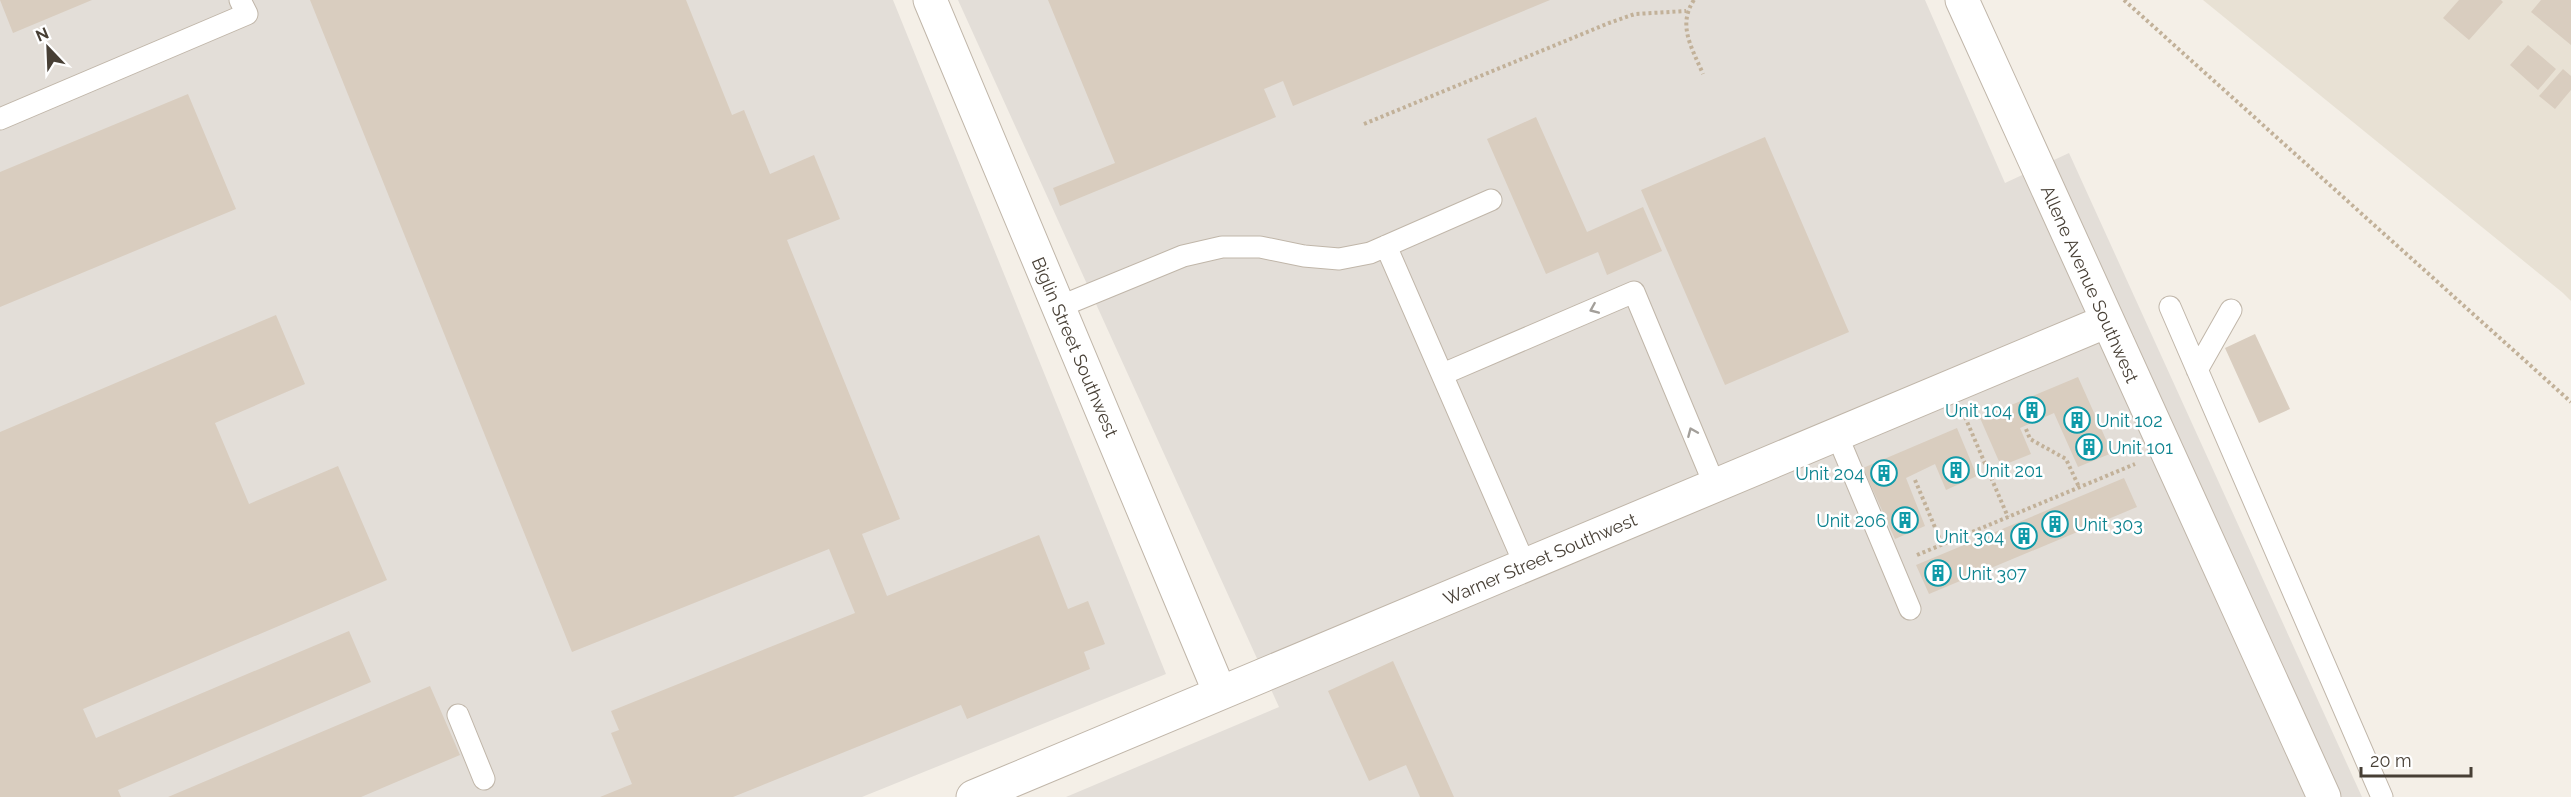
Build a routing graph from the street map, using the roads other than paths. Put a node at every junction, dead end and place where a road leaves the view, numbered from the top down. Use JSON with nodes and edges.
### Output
{"nodes":[{"id":1,"x":240,"y":0,"type":"edge"},
{"id":2,"x":930,"y":0,"type":"edge"},
{"id":3,"x":1962,"y":0,"type":"edge"},
{"id":4,"x":0,"y":119,"type":"edge"},
{"id":5,"x":1491,"y":200,"type":"dead end"},
{"id":6,"x":1386,"y":246,"type":"junction"},
{"id":7,"x":1059,"y":307,"type":"junction"},
{"id":8,"x":2170,"y":307,"type":"dead end"},
{"id":9,"x":2231,"y":310,"type":"dead end"},
{"id":10,"x":2107,"y":321,"type":"junction"},
{"id":11,"x":2197,"y":370,"type":"junction"},
{"id":12,"x":1443,"y":374,"type":"junction"},
{"id":13,"x":1837,"y":435,"type":"junction"},
{"id":14,"x":1715,"y":486,"type":"junction"},
{"id":15,"x":1525,"y":565,"type":"junction"},
{"id":16,"x":1910,"y":609,"type":"dead end"},
{"id":17,"x":1220,"y":693,"type":"junction"},
{"id":18,"x":458,"y":715,"type":"dead end"},
{"id":19,"x":484,"y":779,"type":"dead end"},
{"id":20,"x":973,"y":797,"type":"edge"},
{"id":21,"x":2324,"y":797,"type":"edge"},
{"id":22,"x":2382,"y":797,"type":"edge"}],
"edges":[{"from":1,"to":4,"type":"lane"},
{"from":2,"to":7,"type":"street","name":"Biglin Street Southwest"},
{"from":3,"to":10,"type":"street","name":"Allene Avenue Southwest"},
{"from":5,"to":6,"type":"lane"},
{"from":6,"to":7,"type":"lane"},
{"from":6,"to":12,"type":"lane"},
{"from":7,"to":17,"type":"street","name":"Biglin Street Southwest"},
{"from":8,"to":11,"type":"lane"},
{"from":9,"to":11,"type":"lane"},
{"from":10,"to":13,"type":"street","name":"Warner Street Southwest"},
{"from":10,"to":21,"type":"street","name":"Allene Avenue Southwest"},
{"from":11,"to":22,"type":"lane"},
{"from":14,"to":12,"type":"lane","one_way":true},
{"from":12,"to":15,"type":"lane"},
{"from":13,"to":14,"type":"street","name":"Warner Street Southwest"},
{"from":13,"to":16,"type":"lane"},
{"from":14,"to":15,"type":"street","name":"Warner Street Southwest"},
{"from":15,"to":17,"type":"street","name":"Warner Street Southwest"},
{"from":17,"to":20,"type":"street","name":"Warner Street Southwest"},
{"from":18,"to":19,"type":"lane"}]}
